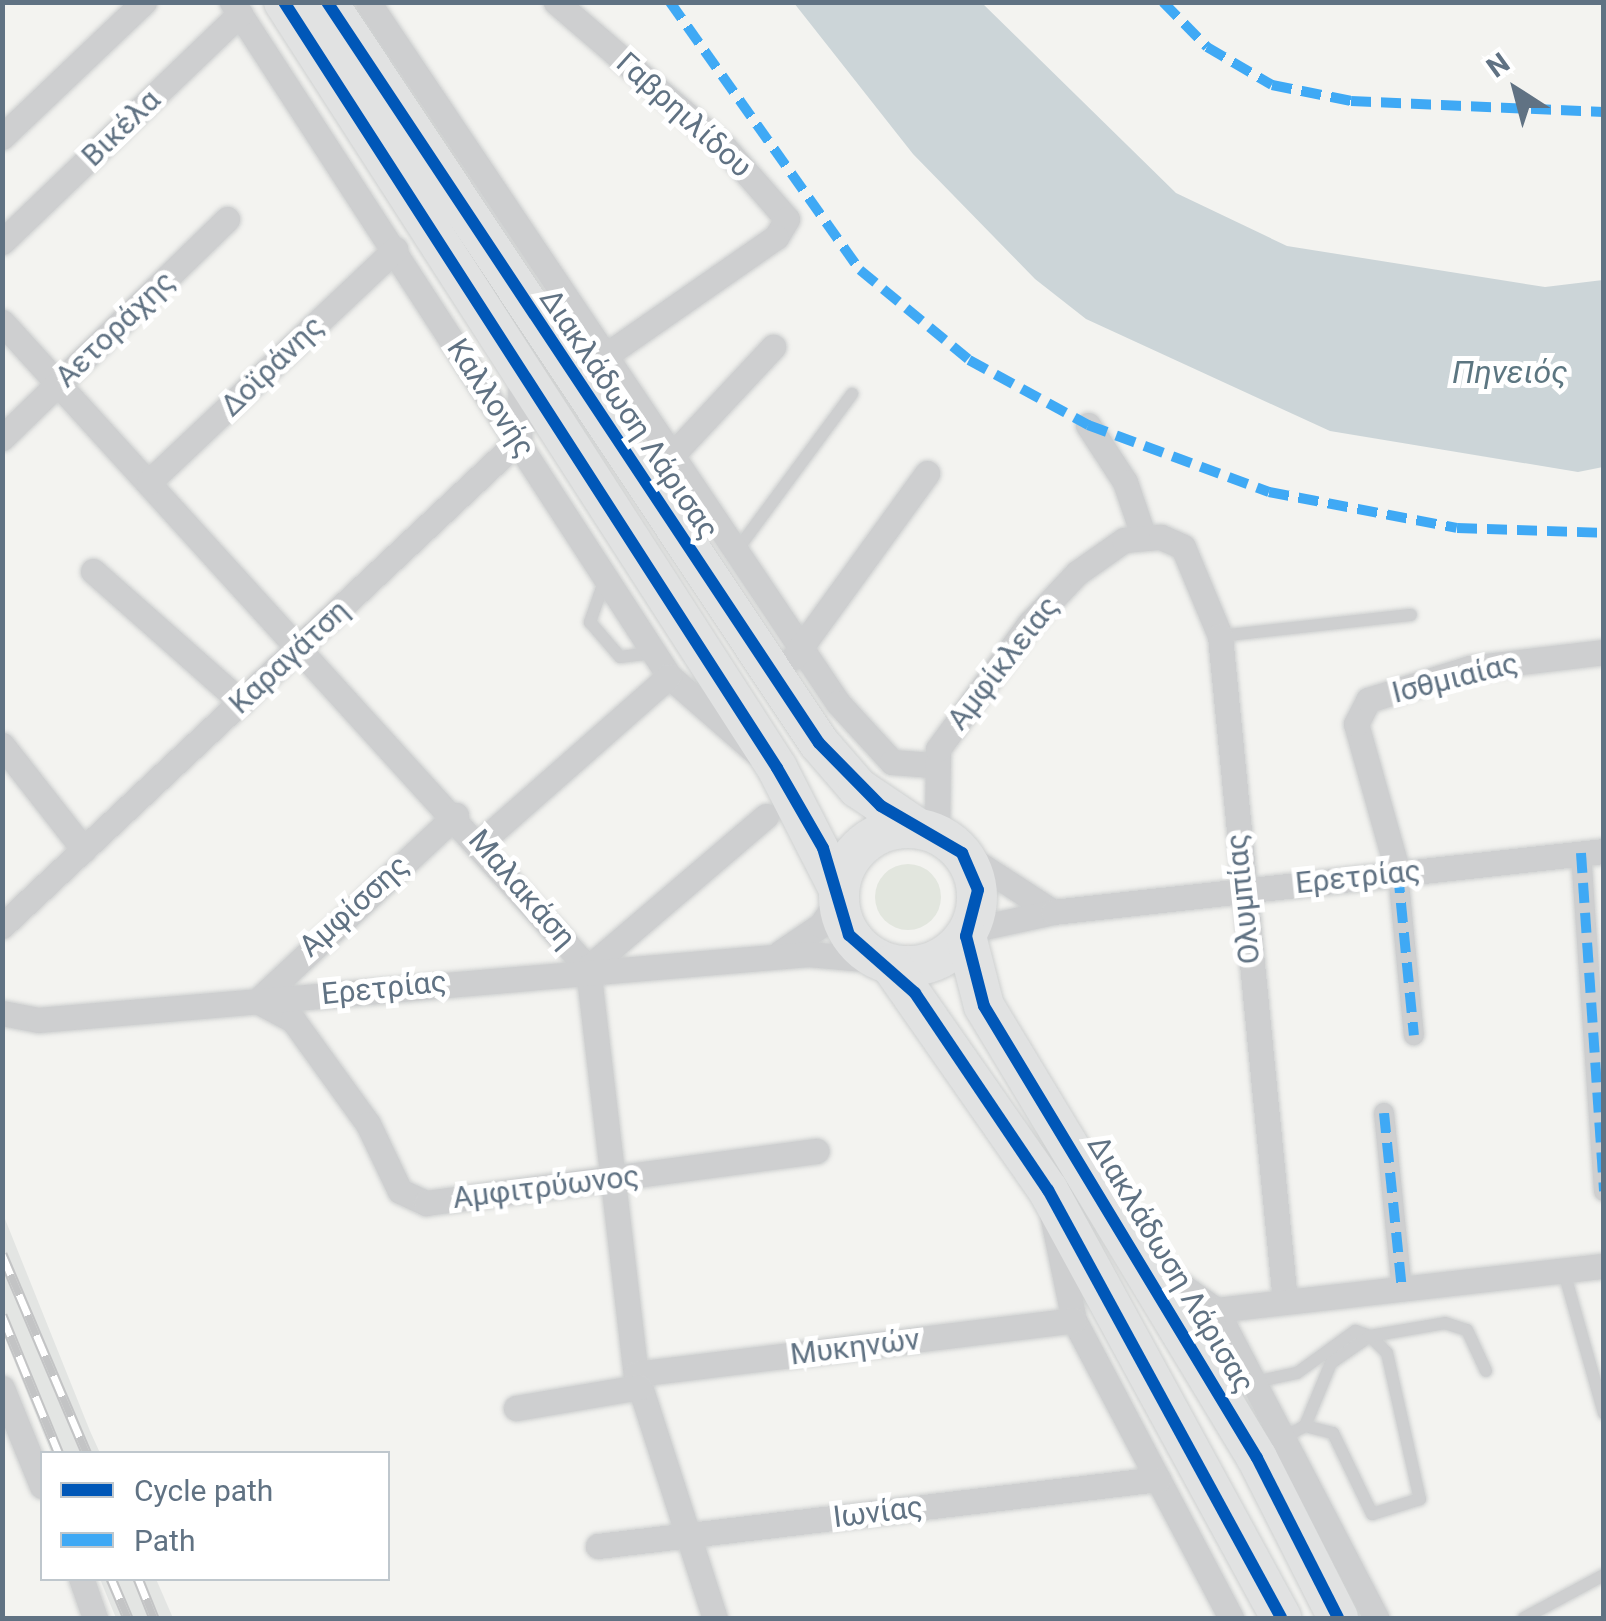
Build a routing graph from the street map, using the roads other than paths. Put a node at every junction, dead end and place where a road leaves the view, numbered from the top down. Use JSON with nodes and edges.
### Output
{"nodes":[{"id":1,"x":144,"y":2,"type":"edge"},
{"id":2,"x":284,"y":2,"type":"edge"},
{"id":3,"x":327,"y":2,"type":"edge"},
{"id":4,"x":368,"y":2,"type":"edge"},
{"id":5,"x":556,"y":2,"type":"edge"},
{"id":6,"x":236,"y":8,"type":"edge"},
{"id":7,"x":2,"y":137,"type":"edge"},
{"id":8,"x":428,"y":155,"type":"junction"},
{"id":9,"x":510,"y":212,"type":"junction"},
{"id":10,"x":227,"y":219,"type":"dead end"},
{"id":11,"x":2,"y":242,"type":"edge"},
{"id":12,"x":394,"y":249,"type":"junction"},
{"id":13,"x":2,"y":322,"type":"edge"},
{"id":14,"x":773,"y":347,"type":"dead end"},
{"id":15,"x":606,"y":355,"type":"junction"},
{"id":16,"x":520,"y":364,"type":"junction"},
{"id":17,"x":59,"y":384,"type":"junction"},
{"id":18,"x":852,"y":394,"type":"dead end"},
{"id":19,"x":1088,"y":425,"type":"dead end"},
{"id":20,"x":2,"y":438,"type":"edge"},
{"id":21,"x":519,"y":440,"type":"junction"},
{"id":22,"x":675,"y":452,"type":"junction"},
{"id":23,"x":927,"y":473,"type":"dead end"},
{"id":24,"x":149,"y":482,"type":"junction"},
{"id":25,"x":1143,"y":535,"type":"junction"},
{"id":26,"x":740,"y":546,"type":"junction"},
{"id":27,"x":93,"y":571,"type":"dead end"},
{"id":28,"x":604,"y":578,"type":"junction"},
{"id":29,"x":1411,"y":615,"type":"dead end"},
{"id":30,"x":1220,"y":636,"type":"junction"},
{"id":31,"x":801,"y":647,"type":"junction"},
{"id":32,"x":298,"y":649,"type":"junction"},
{"id":33,"x":1604,"y":652,"type":"edge"},
{"id":34,"x":654,"y":653,"type":"junction"},
{"id":35,"x":669,"y":676,"type":"junction"},
{"id":36,"x":776,"y":681,"type":"junction"},
{"id":37,"x":242,"y":702,"type":"junction"},
{"id":38,"x":2,"y":745,"type":"edge"},
{"id":39,"x":933,"y":765,"type":"junction"},
{"id":40,"x":777,"y":768,"type":"junction"},
{"id":41,"x":456,"y":815,"type":"junction"},
{"id":42,"x":766,"y":816,"type":"dead end"},
{"id":43,"x":939,"y":839,"type":"junction"},
{"id":44,"x":482,"y":841,"type":"junction"},
{"id":45,"x":84,"y":850,"type":"junction"},
{"id":46,"x":1592,"y":852,"type":"edge"},
{"id":47,"x":1398,"y":873,"type":"junction"},
{"id":48,"x":1242,"y":890,"type":"junction"},
{"id":49,"x":838,"y":895,"type":"junction"},
{"id":50,"x":1053,"y":912,"type":"junction"},
{"id":51,"x":2,"y":926,"type":"edge"},
{"id":52,"x":968,"y":933,"type":"junction"},
{"id":53,"x":766,"y":957,"type":"junction"},
{"id":54,"x":883,"y":963,"type":"junction"},
{"id":55,"x":588,"y":968,"type":"junction"},
{"id":56,"x":257,"y":1001,"type":"junction"},
{"id":57,"x":2,"y":1013,"type":"edge"},
{"id":58,"x":1414,"y":1035,"type":"dead end"},
{"id":59,"x":1384,"y":1113,"type":"dead end"},
{"id":60,"x":817,"y":1151,"type":"dead end"},
{"id":61,"x":613,"y":1179,"type":"junction"},
{"id":62,"x":1048,"y":1190,"type":"junction"},
{"id":63,"x":1604,"y":1191,"type":"edge"},
{"id":64,"x":1136,"y":1254,"type":"junction"},
{"id":65,"x":1604,"y":1266,"type":"edge"},
{"id":66,"x":1564,"y":1272,"type":"junction"},
{"id":67,"x":1402,"y":1290,"type":"junction"},
{"id":68,"x":1285,"y":1301,"type":"junction"},
{"id":69,"x":1216,"y":1310,"type":"junction"},
{"id":70,"x":1074,"y":1320,"type":"junction"},
{"id":71,"x":1370,"y":1336,"type":"junction"},
{"id":72,"x":1486,"y":1370,"type":"dead end"},
{"id":73,"x":637,"y":1380,"type":"junction"},
{"id":74,"x":1255,"y":1382,"type":"junction"},
{"id":75,"x":2,"y":1388,"type":"edge"},
{"id":76,"x":516,"y":1408,"type":"dead end"},
{"id":77,"x":1604,"y":1413,"type":"edge"},
{"id":78,"x":1294,"y":1432,"type":"junction"},
{"id":79,"x":1158,"y":1479,"type":"junction"},
{"id":80,"x":40,"y":1481,"type":"edge"},
{"id":81,"x":686,"y":1535,"type":"junction"},
{"id":82,"x":598,"y":1546,"type":"dead end"},
{"id":83,"x":1604,"y":1575,"type":"edge"},
{"id":84,"x":82,"y":1581,"type":"edge"},
{"id":85,"x":95,"y":1618,"type":"edge"},
{"id":86,"x":715,"y":1618,"type":"edge"},
{"id":87,"x":1231,"y":1618,"type":"edge"},
{"id":88,"x":1281,"y":1618,"type":"edge"},
{"id":89,"x":1338,"y":1618,"type":"edge"},
{"id":90,"x":1376,"y":1618,"type":"edge"},
{"id":91,"x":1524,"y":1618,"type":"edge"}],
"edges":[{"from":1,"to":7,"type":"street"},
{"from":2,"to":16,"type":"main road","name":"Διακλάδωση Λάρισας"},
{"from":3,"to":8,"type":"main road","name":"Διακλάδωση Λάρισας"},
{"from":4,"to":9,"type":"street"},
{"from":5,"to":15,"type":"street","name":"Γαβρηιλίδου"},
{"from":6,"to":11,"type":"street","name":"Βικέλα"},
{"from":6,"to":12,"type":"street","name":"Καλλoνής"},
{"from":8,"to":9,"type":"street"},
{"from":8,"to":36,"type":"main road","name":"Διακλάδωση Λάρισας"},
{"from":9,"to":15,"type":"street"},
{"from":10,"to":17,"type":"street","name":"Αετοράχης"},
{"from":12,"to":21,"type":"street","name":"Καλλoνής"},
{"from":12,"to":24,"type":"street","name":"Δοϊράνης"},
{"from":13,"to":17,"type":"street","name":"Μαλακάση"},
{"from":14,"to":22,"type":"street"},
{"from":15,"to":22,"type":"street"},
{"from":16,"to":21,"type":"street"},
{"from":16,"to":40,"type":"main road","name":"Διακλάδωση Λάρισας"},
{"from":17,"to":20,"type":"street","name":"Αετοράχης"},
{"from":17,"to":24,"type":"street","name":"Μαλακάση"},
{"from":18,"to":26,"type":"lane"},
{"from":19,"to":25,"type":"street"},
{"from":21,"to":28,"type":"street","name":"Καλλoνής"},
{"from":21,"to":32,"type":"street","name":"Καραγάτση"},
{"from":22,"to":26,"type":"street"},
{"from":23,"to":31,"type":"street"},
{"from":24,"to":32,"type":"street","name":"Μαλακάση"},
{"from":25,"to":30,"type":"street","name":"Ολυμπίας"},
{"from":25,"to":39,"type":"street","name":"Αμφίκλειας"},
{"from":26,"to":31,"type":"street"},
{"from":27,"to":37,"type":"street"},
{"from":28,"to":34,"type":"street","name":"Καλλoνής"},
{"from":28,"to":34,"type":"lane"},
{"from":29,"to":30,"type":"lane"},
{"from":30,"to":48,"type":"street","name":"Ολυμπίας"},
{"from":31,"to":36,"type":"street"},
{"from":31,"to":39,"type":"street"},
{"from":32,"to":37,"type":"street","name":"Καραγάτση"},
{"from":32,"to":41,"type":"street","name":"Μαλακάση"},
{"from":33,"to":47,"type":"street","name":"Ισθμιαίας"},
{"from":34,"to":35,"type":"street","name":"Καλλoνής"},
{"from":35,"to":40,"type":"street","name":"Καλλoνής"},
{"from":35,"to":44,"type":"street"},
{"from":36,"to":43,"type":"main road","name":"Διακλάδωση Λάρισας"},
{"from":37,"to":45,"type":"street","name":"Καραγάτση"},
{"from":38,"to":45,"type":"street"},
{"from":39,"to":43,"type":"street","name":"Αμφίκλειας"},
{"from":40,"to":49,"type":"main road","name":"Διακλάδωση Λάρισας"},
{"from":41,"to":44,"type":"street","name":"Μαλακάση"},
{"from":41,"to":56,"type":"street","name":"Αμφίσσης"},
{"from":42,"to":55,"type":"street"},
{"from":43,"to":49,"type":"main road"},
{"from":43,"to":50,"type":"street"},
{"from":43,"to":52,"type":"main road"},
{"from":44,"to":55,"type":"street","name":"Μαλακάση"},
{"from":45,"to":51,"type":"street","name":"Καραγάτση"},
{"from":46,"to":47,"type":"street","name":"Ερετρίας"},
{"from":46,"to":63,"type":"street"},
{"from":47,"to":48,"type":"street","name":"Ερετρίας"},
{"from":47,"to":58,"type":"street"},
{"from":48,"to":50,"type":"street","name":"Ερετρίας"},
{"from":48,"to":68,"type":"street","name":"Ολυμπίας"},
{"from":49,"to":53,"type":"street","name":"Ερετρίας"},
{"from":49,"to":54,"type":"main road"},
{"from":50,"to":52,"type":"street","name":"Ερετρίας"},
{"from":52,"to":54,"type":"main road"},
{"from":52,"to":64,"type":"main road","name":"Διακλάδωση Λάρισας"},
{"from":53,"to":54,"type":"street","name":"Ερετρίας"},
{"from":53,"to":55,"type":"street","name":"Ερετρίας"},
{"from":54,"to":62,"type":"main road"},
{"from":55,"to":56,"type":"street","name":"Ερετρίας"},
{"from":55,"to":61,"type":"street","name":"Μαλακάση"},
{"from":56,"to":57,"type":"street","name":"Ερετρίας"},
{"from":56,"to":61,"type":"street","name":"Αμφιτρύωνος"},
{"from":59,"to":67,"type":"street"},
{"from":60,"to":61,"type":"street","name":"Αμφιτρύωνος"},
{"from":61,"to":73,"type":"street","name":"Μαλακάση"},
{"from":62,"to":70,"type":"street"},
{"from":62,"to":88,"type":"main road"},
{"from":64,"to":69,"type":"street"},
{"from":64,"to":89,"type":"main road","name":"Διακλάδωση Λάρισας"},
{"from":65,"to":66,"type":"street"},
{"from":66,"to":67,"type":"street"},
{"from":66,"to":77,"type":"lane"},
{"from":67,"to":68,"type":"street"},
{"from":68,"to":69,"type":"street"},
{"from":69,"to":74,"type":"street"},
{"from":70,"to":73,"type":"street","name":"Μυκηνών"},
{"from":70,"to":79,"type":"street"},
{"from":71,"to":72,"type":"lane"},
{"from":71,"to":74,"type":"lane"},
{"from":71,"to":78,"type":"lane"},
{"from":71,"to":78,"type":"lane"},
{"from":73,"to":76,"type":"street","name":"Μυκηνών"},
{"from":73,"to":81,"type":"street","name":"Μαλακάση"},
{"from":74,"to":78,"type":"street"},
{"from":75,"to":80,"type":"street"},
{"from":78,"to":90,"type":"street"},
{"from":79,"to":81,"type":"street","name":"Ιωνίας"},
{"from":79,"to":87,"type":"street"},
{"from":81,"to":82,"type":"street","name":"Ιωνίας"},
{"from":81,"to":86,"type":"street","name":"Μαλακάση"},
{"from":83,"to":91,"type":"lane"},
{"from":84,"to":85,"type":"street"}]}
